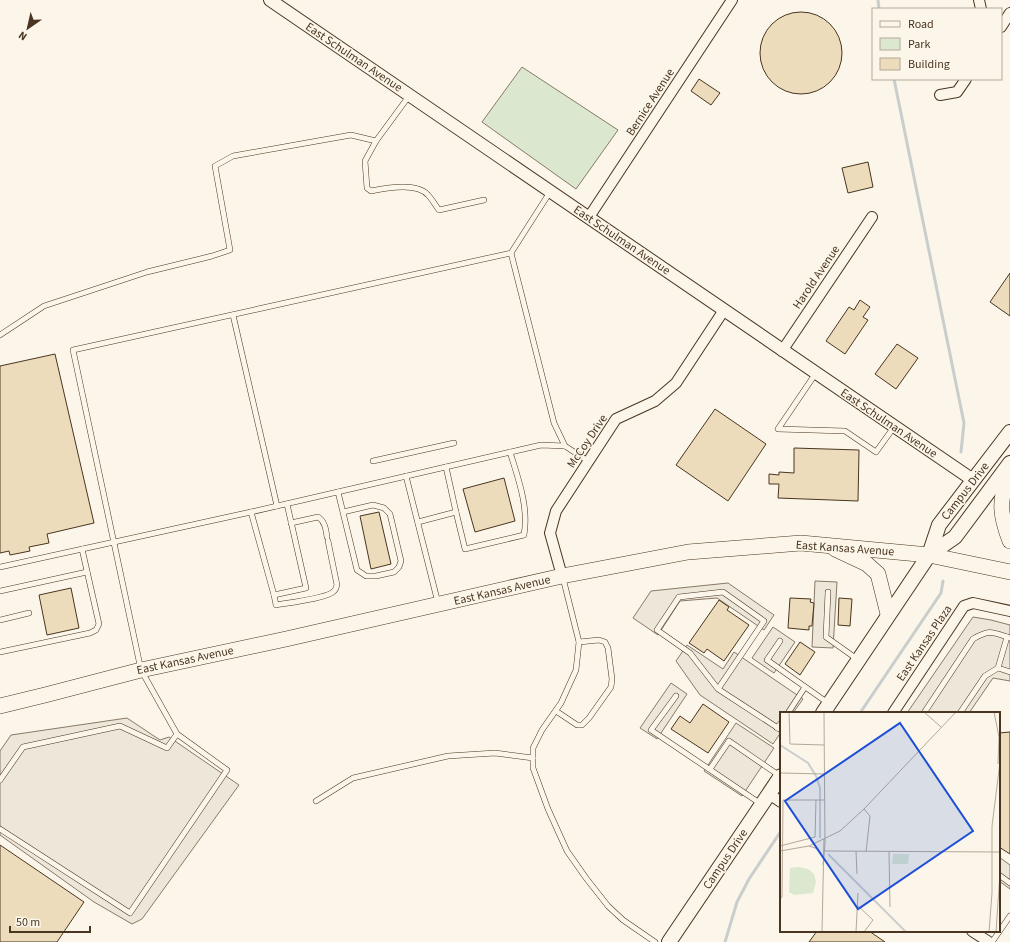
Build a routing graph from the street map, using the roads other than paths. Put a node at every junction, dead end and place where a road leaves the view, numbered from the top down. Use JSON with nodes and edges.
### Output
{"nodes":[{"id":1,"x":270,"y":0,"type":"edge"},
{"id":2,"x":732,"y":0,"type":"edge"},
{"id":3,"x":1010,"y":13,"type":"edge"},
{"id":4,"x":1002,"y":25,"type":"edge"},
{"id":5,"x":965,"y":80,"type":"edge"},
{"id":6,"x":410,"y":95,"type":"junction"},
{"id":7,"x":940,"y":95,"type":"dead end"},
{"id":8,"x":376,"y":141,"type":"junction"},
{"id":9,"x":551,"y":191,"type":"junction"},
{"id":10,"x":484,"y":200,"type":"dead end"},
{"id":11,"x":589,"y":217,"type":"junction"},
{"id":12,"x":872,"y":217,"type":"dead end"},
{"id":13,"x":511,"y":253,"type":"junction"},
{"id":14,"x":724,"y":310,"type":"junction"},
{"id":15,"x":233,"y":315,"type":"junction"},
{"id":16,"x":0,"y":335,"type":"edge"},
{"id":17,"x":782,"y":351,"type":"junction"},
{"id":18,"x":816,"y":373,"type":"junction"},
{"id":19,"x":894,"y":427,"type":"junction"},
{"id":20,"x":1010,"y":432,"type":"edge"},
{"id":21,"x":454,"y":443,"type":"dead end"},
{"id":22,"x":565,"y":446,"type":"junction"},
{"id":23,"x":510,"y":452,"type":"junction"},
{"id":24,"x":588,"y":461,"type":"junction"},
{"id":25,"x":373,"y":462,"type":"dead end"},
{"id":26,"x":1010,"y":462,"type":"edge"},
{"id":27,"x":446,"y":467,"type":"junction"},
{"id":28,"x":1010,"y":471,"type":"edge"},
{"id":29,"x":406,"y":476,"type":"junction"},
{"id":30,"x":973,"y":480,"type":"junction"},
{"id":31,"x":338,"y":492,"type":"junction"},
{"id":32,"x":287,"y":504,"type":"junction"},
{"id":33,"x":277,"y":506,"type":"junction"},
{"id":34,"x":251,"y":512,"type":"junction"},
{"id":35,"x":343,"y":512,"type":"junction"},
{"id":36,"x":456,"y":512,"type":"junction"},
{"id":37,"x":418,"y":522,"type":"junction"},
{"id":38,"x":291,"y":523,"type":"junction"},
{"id":39,"x":1010,"y":541,"type":"edge"},
{"id":40,"x":114,"y":543,"type":"junction"},
{"id":41,"x":826,"y":545,"type":"junction"},
{"id":42,"x":82,"y":549,"type":"junction"},
{"id":43,"x":929,"y":555,"type":"junction"},
{"id":44,"x":0,"y":567,"type":"edge"},
{"id":45,"x":87,"y":572,"type":"junction"},
{"id":46,"x":1010,"y":572,"type":"edge"},
{"id":47,"x":562,"y":576,"type":"junction"},
{"id":48,"x":0,"y":591,"type":"edge"},
{"id":49,"x":828,"y":592,"type":"dead end"},
{"id":50,"x":274,"y":595,"type":"junction"},
{"id":51,"x":438,"y":604,"type":"junction"},
{"id":52,"x":1010,"y":611,"type":"edge"},
{"id":53,"x":30,"y":613,"type":"dead end"},
{"id":54,"x":888,"y":614,"type":"junction"},
{"id":55,"x":0,"y":620,"type":"edge"},
{"id":56,"x":1009,"y":638,"type":"edge"},
{"id":57,"x":780,"y":641,"type":"dead end"},
{"id":58,"x":578,"y":642,"type":"junction"},
{"id":59,"x":0,"y":652,"type":"edge"},
{"id":60,"x":858,"y":659,"type":"junction"},
{"id":61,"x":998,"y":668,"type":"junction"},
{"id":62,"x":141,"y":670,"type":"junction"},
{"id":63,"x":1010,"y":672,"type":"edge"},
{"id":64,"x":805,"y":687,"type":"junction"},
{"id":65,"x":718,"y":689,"type":"junction"},
{"id":66,"x":676,"y":696,"type":"dead end"},
{"id":67,"x":0,"y":706,"type":"edge"},
{"id":68,"x":826,"y":708,"type":"edge"},
{"id":69,"x":556,"y":711,"type":"junction"},
{"id":70,"x":789,"y":712,"type":"edge"},
{"id":71,"x":894,"y":712,"type":"edge"},
{"id":72,"x":925,"y":712,"type":"edge"},
{"id":73,"x":961,"y":712,"type":"edge"},
{"id":74,"x":779,"y":729,"type":"edge"},
{"id":75,"x":177,"y":734,"type":"junction"},
{"id":76,"x":533,"y":758,"type":"junction"},
{"id":77,"x":710,"y":769,"type":"junction"},
{"id":78,"x":780,"y":775,"type":"edge"},
{"id":79,"x":780,"y":778,"type":"edge"},
{"id":80,"x":0,"y":780,"type":"edge"},
{"id":81,"x":766,"y":800,"type":"junction"},
{"id":82,"x":316,"y":801,"type":"dead end"},
{"id":83,"x":780,"y":802,"type":"edge"},
{"id":84,"x":0,"y":829,"type":"edge"},
{"id":85,"x":1000,"y":876,"type":"edge"},
{"id":86,"x":1010,"y":883,"type":"edge"},
{"id":87,"x":1010,"y":916,"type":"edge"},
{"id":88,"x":1000,"y":930,"type":"edge"},
{"id":89,"x":973,"y":932,"type":"edge"},
{"id":90,"x":999,"y":932,"type":"edge"},
{"id":91,"x":655,"y":942,"type":"edge"},
{"id":92,"x":669,"y":942,"type":"edge"},
{"id":93,"x":988,"y":942,"type":"edge"},
{"id":94,"x":992,"y":942,"type":"edge"}],
"edges":[{"from":1,"to":6,"type":"street","name":"East Schulman Avenue"},
{"from":2,"to":11,"type":"street","name":"Bernice Avenue"},
{"from":3,"to":4,"type":"street"},
{"from":5,"to":7,"type":"street"},
{"from":6,"to":8,"type":"lane"},
{"from":6,"to":9,"type":"street","name":"East Schulman Avenue"},
{"from":8,"to":10,"type":"lane"},
{"from":8,"to":16,"type":"lane"},
{"from":9,"to":11,"type":"street","name":"East Schulman Avenue"},
{"from":9,"to":13,"type":"lane"},
{"from":11,"to":14,"type":"street","name":"East Schulman Avenue"},
{"from":12,"to":17,"type":"street","name":"Harold Avenue"},
{"from":13,"to":15,"type":"lane"},
{"from":13,"to":22,"type":"lane"},
{"from":14,"to":17,"type":"street","name":"East Schulman Avenue"},
{"from":14,"to":24,"type":"street","name":"McCoy Drive"},
{"from":15,"to":33,"type":"lane"},
{"from":15,"to":40,"type":"lane"},
{"from":17,"to":18,"type":"street","name":"East Schulman Avenue"},
{"from":18,"to":19,"type":"street","name":"East Schulman Avenue"},
{"from":18,"to":19,"type":"lane"},
{"from":19,"to":30,"type":"street","name":"East Schulman Avenue"},
{"from":20,"to":30,"type":"main road","name":"Campus Drive"},
{"from":21,"to":25,"type":"lane"},
{"from":22,"to":23,"type":"lane"},
{"from":22,"to":24,"type":"lane"},
{"from":23,"to":27,"type":"lane"},
{"from":23,"to":36,"type":"lane"},
{"from":24,"to":47,"type":"street","name":"McCoy Drive"},
{"from":26,"to":43,"type":"main road","name":"Campus Drive"},
{"from":27,"to":29,"type":"lane"},
{"from":27,"to":36,"type":"lane"},
{"from":28,"to":39,"type":"main road"},
{"from":29,"to":31,"type":"lane"},
{"from":29,"to":37,"type":"lane"},
{"from":30,"to":43,"type":"main road","name":"Campus Drive"},
{"from":31,"to":32,"type":"lane"},
{"from":31,"to":35,"type":"lane"},
{"from":32,"to":33,"type":"lane"},
{"from":32,"to":38,"type":"lane"},
{"from":33,"to":34,"type":"lane"},
{"from":34,"to":40,"type":"lane"},
{"from":34,"to":50,"type":"lane"},
{"from":35,"to":35,"type":"lane"},
{"from":36,"to":37,"type":"lane"},
{"from":37,"to":51,"type":"lane"},
{"from":38,"to":50,"type":"lane"},
{"from":38,"to":50,"type":"lane"},
{"from":40,"to":42,"type":"lane"},
{"from":40,"to":62,"type":"lane"},
{"from":41,"to":43,"type":"main road","name":"East Kansas Avenue"},
{"from":41,"to":47,"type":"main road","name":"East Kansas Avenue"},
{"from":41,"to":54,"type":"main road"},
{"from":42,"to":44,"type":"lane"},
{"from":42,"to":45,"type":"lane"},
{"from":43,"to":46,"type":"main road","name":"East Kansas Avenue"},
{"from":43,"to":54,"type":"main road","name":"Campus Drive"},
{"from":45,"to":48,"type":"lane"},
{"from":45,"to":59,"type":"lane"},
{"from":47,"to":51,"type":"main road","name":"East Kansas Avenue"},
{"from":47,"to":58,"type":"lane"},
{"from":49,"to":60,"type":"lane"},
{"from":51,"to":62,"type":"main road","name":"East Kansas Avenue"},
{"from":52,"to":71,"type":"street","name":"East Kansas Plaza"},
{"from":53,"to":55,"type":"lane"},
{"from":54,"to":60,"type":"main road","name":"Campus Drive"},
{"from":56,"to":61,"type":"lane"},
{"from":56,"to":72,"type":"lane"},
{"from":57,"to":64,"type":"lane"},
{"from":58,"to":69,"type":"lane"},
{"from":58,"to":69,"type":"lane"},
{"from":60,"to":68,"type":"main road","name":"Campus Drive"},
{"from":61,"to":63,"type":"lane"},
{"from":61,"to":73,"type":"lane"},
{"from":62,"to":67,"type":"main road","name":"East Kansas Avenue"},
{"from":62,"to":75,"type":"lane"},
{"from":64,"to":68,"type":"lane"},
{"from":64,"to":70,"type":"lane"},
{"from":65,"to":65,"type":"lane"},
{"from":65,"to":74,"type":"lane"},
{"from":66,"to":77,"type":"lane"},
{"from":69,"to":76,"type":"lane"},
{"from":75,"to":80,"type":"lane"},
{"from":75,"to":84,"type":"lane"},
{"from":76,"to":82,"type":"lane"},
{"from":76,"to":91,"type":"lane"},
{"from":77,"to":78,"type":"lane"},
{"from":77,"to":81,"type":"lane"},
{"from":79,"to":81,"type":"main road","name":"Campus Drive"},
{"from":81,"to":83,"type":"street"},
{"from":81,"to":92,"type":"main road","name":"Campus Drive"},
{"from":85,"to":86,"type":"lane"},
{"from":87,"to":88,"type":"lane"},
{"from":89,"to":93,"type":"street"},
{"from":90,"to":94,"type":"lane"}]}
